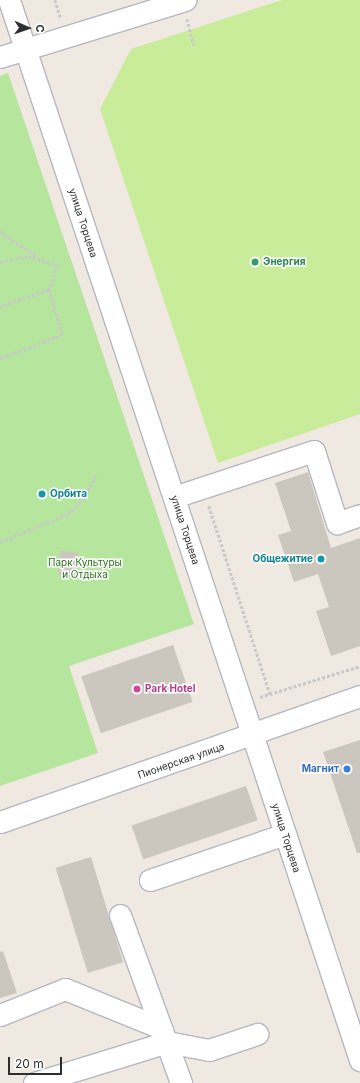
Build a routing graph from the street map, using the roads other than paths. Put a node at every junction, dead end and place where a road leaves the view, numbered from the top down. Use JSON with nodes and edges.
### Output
{"nodes":[{"id":1,"x":9,"y":0,"type":"edge"},
{"id":2,"x":184,"y":1,"type":"edge"},
{"id":3,"x":26,"y":49,"type":"junction"},
{"id":4,"x":0,"y":57,"type":"edge"},
{"id":5,"x":174,"y":497,"type":"junction"},
{"id":6,"x":360,"y":515,"type":"edge"},
{"id":7,"x":360,"y":696,"type":"edge"},
{"id":8,"x":253,"y":736,"type":"junction"},
{"id":9,"x":0,"y":822,"type":"edge"},
{"id":10,"x":285,"y":834,"type":"junction"},
{"id":11,"x":150,"y":880,"type":"dead end"},
{"id":12,"x":120,"y":915,"type":"dead end"},
{"id":13,"x":0,"y":1015,"type":"edge"},
{"id":14,"x":257,"y":1034,"type":"dead end"},
{"id":15,"x":164,"y":1035,"type":"junction"},
{"id":16,"x":360,"y":1060,"type":"edge"},
{"id":17,"x":34,"y":1083,"type":"edge"},
{"id":18,"x":181,"y":1083,"type":"edge"}],
"edges":[{"from":1,"to":3,"type":"street","name":"улица Торцева"},
{"from":2,"to":3,"type":"street"},
{"from":3,"to":4,"type":"street"},
{"from":3,"to":5,"type":"street","name":"улица Торцева"},
{"from":5,"to":6,"type":"street"},
{"from":5,"to":8,"type":"street","name":"улица Торцева"},
{"from":7,"to":8,"type":"street","name":"Пионерская улица"},
{"from":8,"to":9,"type":"street","name":"Пионерская улица"},
{"from":8,"to":10,"type":"street","name":"улица Торцева"},
{"from":10,"to":11,"type":"street"},
{"from":10,"to":16,"type":"street","name":"улица Торцева"},
{"from":12,"to":15,"type":"street"},
{"from":13,"to":15,"type":"street"},
{"from":14,"to":15,"type":"street"},
{"from":15,"to":17,"type":"street"},
{"from":15,"to":18,"type":"street"}]}
